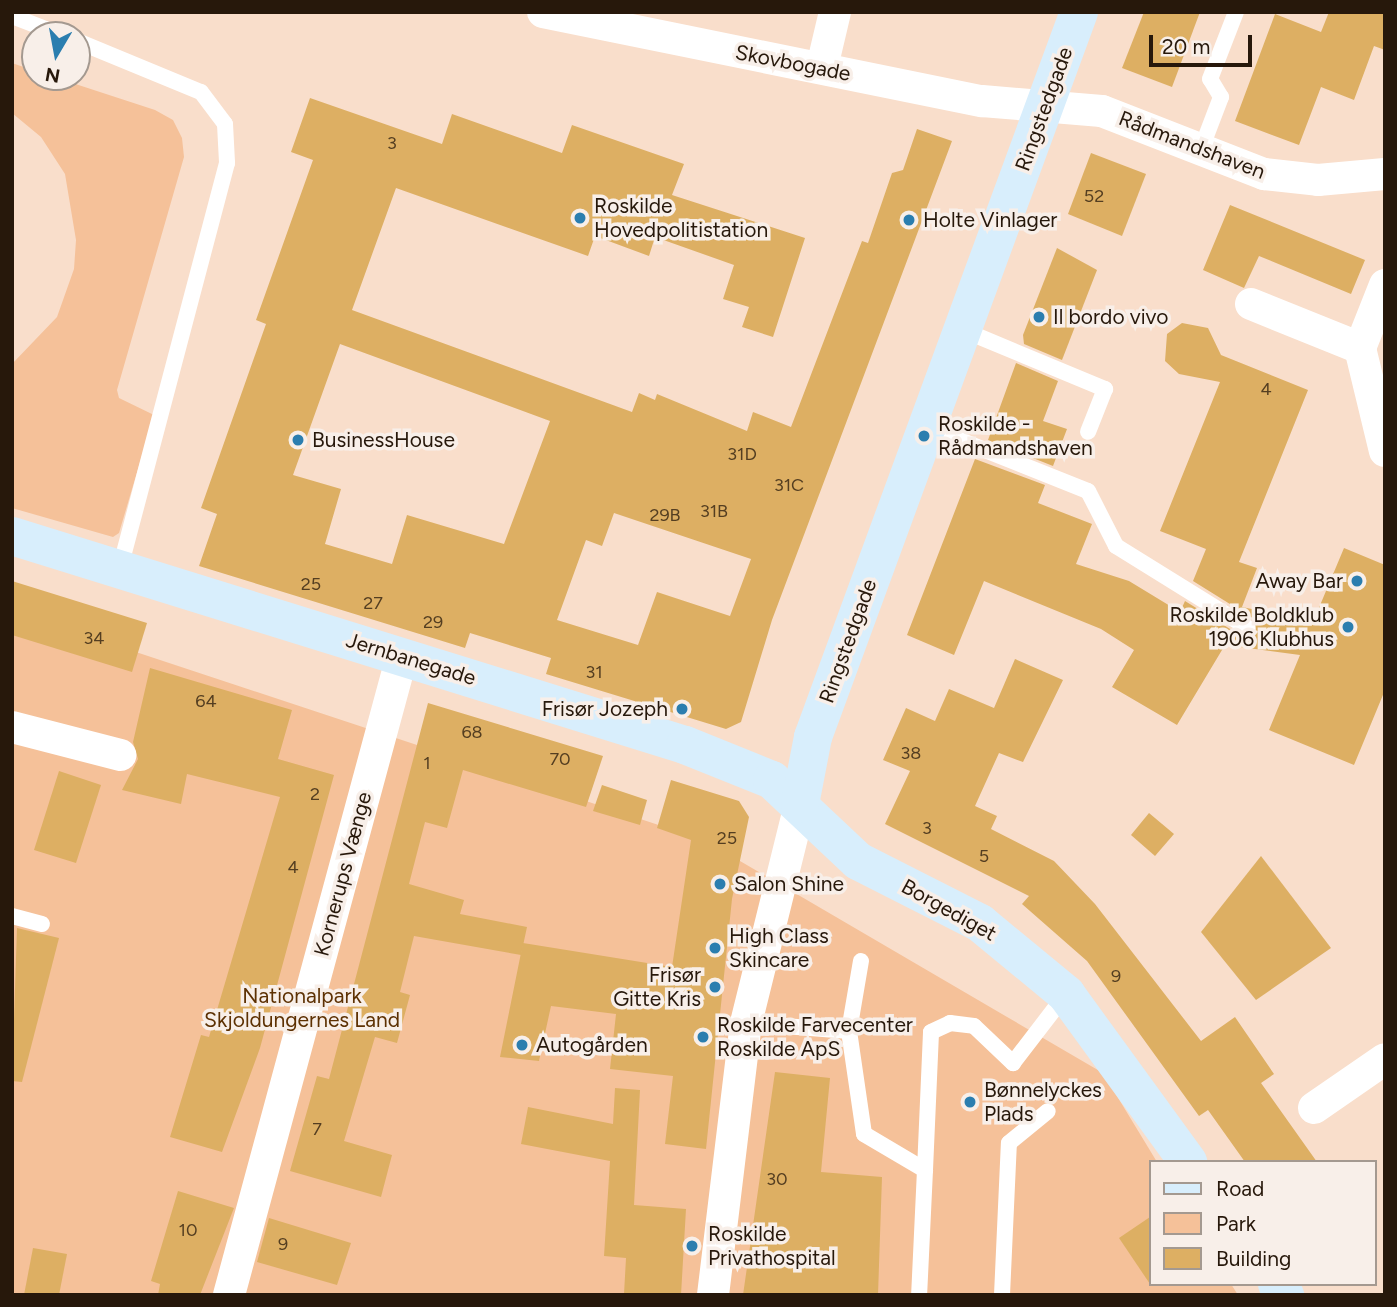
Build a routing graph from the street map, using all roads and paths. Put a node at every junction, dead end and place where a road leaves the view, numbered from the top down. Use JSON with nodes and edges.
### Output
{"nodes":[{"id":1,"x":543,"y":12,"type":"edge"},
{"id":2,"x":835,"y":12,"type":"edge"},
{"id":3,"x":1079,"y":12,"type":"edge"},
{"id":4,"x":1236,"y":12,"type":"edge"},
{"id":5,"x":91,"y":47,"type":"edge"},
{"id":6,"x":822,"y":67,"type":"junction"},
{"id":7,"x":1044,"y":108,"type":"junction"},
{"id":8,"x":1200,"y":152,"type":"junction"},
{"id":9,"x":1384,"y":182,"type":"edge"},
{"id":10,"x":1385,"y":285,"type":"edge"},
{"id":11,"x":1251,"y":304,"type":"dead end"},
{"id":12,"x":963,"y":330,"type":"junction"},
{"id":13,"x":1360,"y":348,"type":"junction"},
{"id":14,"x":927,"y":426,"type":"junction"},
{"id":15,"x":1088,"y":432,"type":"dead end"},
{"id":16,"x":1385,"y":452,"type":"edge"},
{"id":17,"x":12,"y":536,"type":"edge"},
{"id":18,"x":120,"y":569,"type":"junction"},
{"id":19,"x":1248,"y":628,"type":"dead end"},
{"id":20,"x":402,"y":656,"type":"junction"},
{"id":21,"x":12,"y":727,"type":"edge"},
{"id":22,"x":120,"y":755,"type":"dead end"},
{"id":23,"x":800,"y":804,"type":"junction"},
{"id":24,"x":12,"y":916,"type":"edge"},
{"id":25,"x":42,"y":924,"type":"dead end"},
{"id":26,"x":861,"y":961,"type":"dead end"},
{"id":27,"x":1066,"y":994,"type":"junction"},
{"id":28,"x":746,"y":1023,"type":"junction"},
{"id":29,"x":849,"y":1031,"type":"junction"},
{"id":30,"x":1385,"y":1059,"type":"edge"},
{"id":31,"x":1314,"y":1108,"type":"dead end"},
{"id":32,"x":1048,"y":1111,"type":"dead end"},
{"id":33,"x":1187,"y":1160,"type":"edge"},
{"id":34,"x":925,"y":1170,"type":"junction"},
{"id":35,"x":229,"y":1295,"type":"edge"},
{"id":36,"x":713,"y":1295,"type":"edge"},
{"id":37,"x":919,"y":1295,"type":"edge"},
{"id":38,"x":1002,"y":1295,"type":"edge"}],
"edges":[{"from":1,"to":6,"type":"street","name":"Skovbogade"},
{"from":2,"to":6,"type":"street"},
{"from":3,"to":7,"type":"main road","name":"Ringstedgade"},
{"from":4,"to":8,"type":"lane"},
{"from":5,"to":18,"type":"lane"},
{"from":6,"to":7,"type":"street","name":"Skovbogade"},
{"from":7,"to":8,"type":"street","name":"Rådmandshaven"},
{"from":7,"to":12,"type":"main road","name":"Ringstedgade"},
{"from":8,"to":9,"type":"street","name":"Rådmandshaven"},
{"from":10,"to":13,"type":"street"},
{"from":11,"to":13,"type":"street"},
{"from":12,"to":14,"type":"main road","name":"Ringstedgade"},
{"from":12,"to":15,"type":"lane"},
{"from":13,"to":16,"type":"street"},
{"from":14,"to":19,"type":"lane"},
{"from":14,"to":23,"type":"main road","name":"Ringstedgade"},
{"from":17,"to":18,"type":"main road","name":"Jernbanegade"},
{"from":18,"to":20,"type":"main road","name":"Jernbanegade"},
{"from":20,"to":23,"type":"main road","name":"Jernbanegade"},
{"from":20,"to":35,"type":"street","name":"Kornerups Vænge"},
{"from":21,"to":22,"type":"street"},
{"from":23,"to":27,"type":"main road","name":"Borgediget"},
{"from":23,"to":28,"type":"street","name":"Ringstedgade"},
{"from":24,"to":25,"type":"lane"},
{"from":26,"to":29,"type":"lane"},
{"from":27,"to":33,"type":"main road","name":"Borgediget"},
{"from":27,"to":34,"type":"lane"},
{"from":28,"to":29,"type":"lane"},
{"from":28,"to":36,"type":"street","name":"Ringstedgade"},
{"from":29,"to":34,"type":"lane"},
{"from":30,"to":31,"type":"street"},
{"from":32,"to":38,"type":"lane"},
{"from":34,"to":37,"type":"lane"}]}
